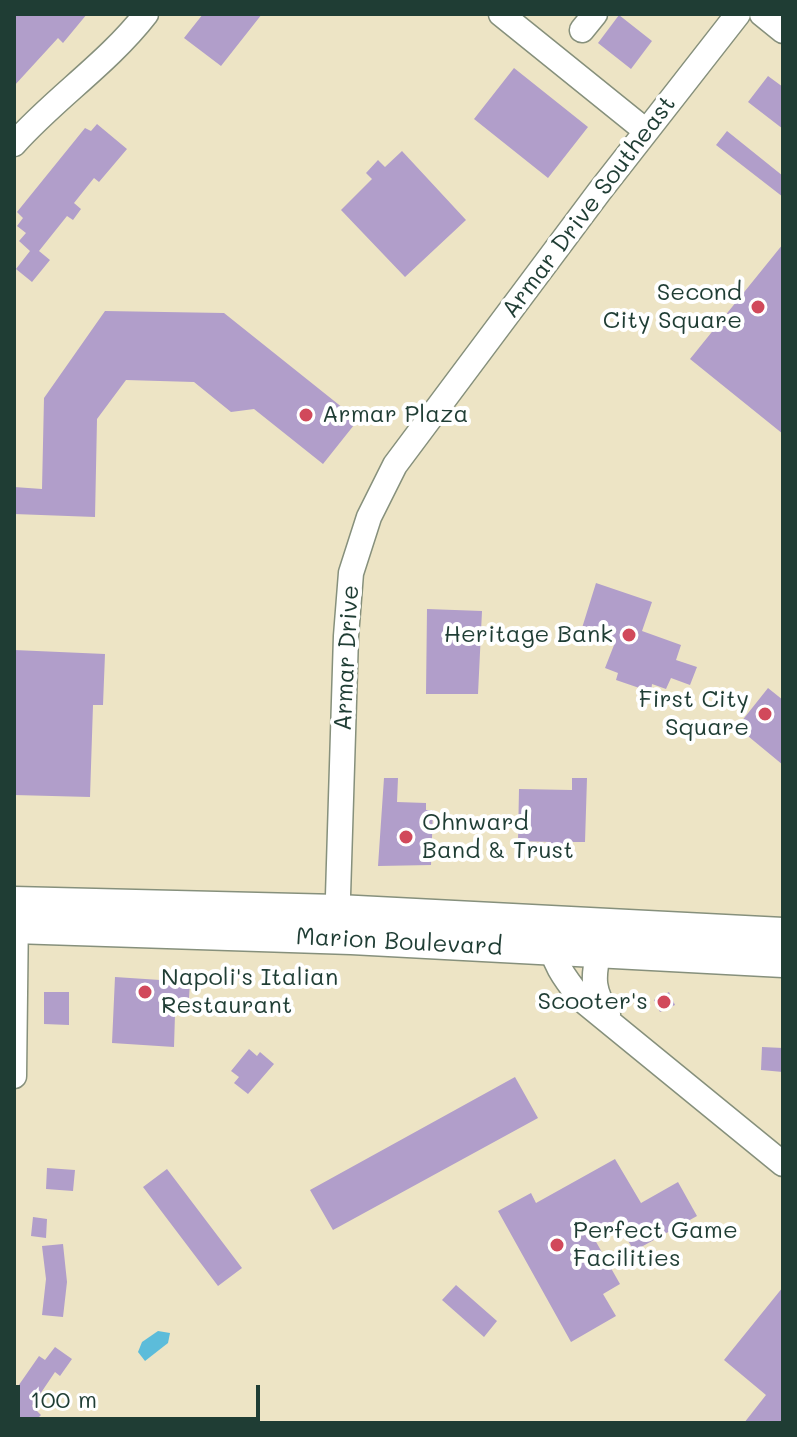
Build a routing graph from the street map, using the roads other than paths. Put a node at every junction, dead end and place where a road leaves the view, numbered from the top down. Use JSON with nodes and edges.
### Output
{"nodes":[{"id":1,"x":146,"y":14,"type":"edge"},
{"id":2,"x":501,"y":14,"type":"edge"},
{"id":3,"x":738,"y":14,"type":"edge"},
{"id":4,"x":762,"y":14,"type":"edge"},
{"id":5,"x":783,"y":31,"type":"edge"},
{"id":6,"x":646,"y":131,"type":"junction"},
{"id":7,"x":14,"y":144,"type":"edge"},
{"id":8,"x":442,"y":402,"type":"joint"},
{"id":9,"x":15,"y":915,"type":"edge"},
{"id":10,"x":337,"y":924,"type":"junction"},
{"id":11,"x":783,"y":933,"type":"edge"},
{"id":12,"x":551,"y":936,"type":"junction"},
{"id":13,"x":599,"y":952,"type":"junction"},
{"id":14,"x":783,"y":962,"type":"edge"},
{"id":15,"x":619,"y":1029,"type":"junction"},
{"id":16,"x":14,"y":1076,"type":"edge"},
{"id":17,"x":783,"y":1164,"type":"edge"}],
"edges":[{"from":1,"to":7,"type":"street"},
{"from":2,"to":6,"type":"street"},
{"from":3,"to":6,"type":"street","name":"Armar Drive Southeast"},
{"from":4,"to":5,"type":"street"},
{"from":6,"to":8,"type":"street","name":"Armar Drive Southeast"},
{"from":8,"to":10,"type":"street","name":"Armar Drive"},
{"from":9,"to":10,"type":"main road","name":"Marion Boulevard"},
{"from":9,"to":16,"type":"street"},
{"from":10,"to":12,"type":"main road","name":"Marion Boulevard"},
{"from":11,"to":12,"type":"main road","name":"Marion Boulevard"},
{"from":12,"to":13,"type":"main road","name":"Marion Boulevard"},
{"from":12,"to":15,"type":"street"},
{"from":13,"to":14,"type":"main road","name":"Marion Boulevard"},
{"from":13,"to":15,"type":"street"},
{"from":15,"to":17,"type":"street"}]}
